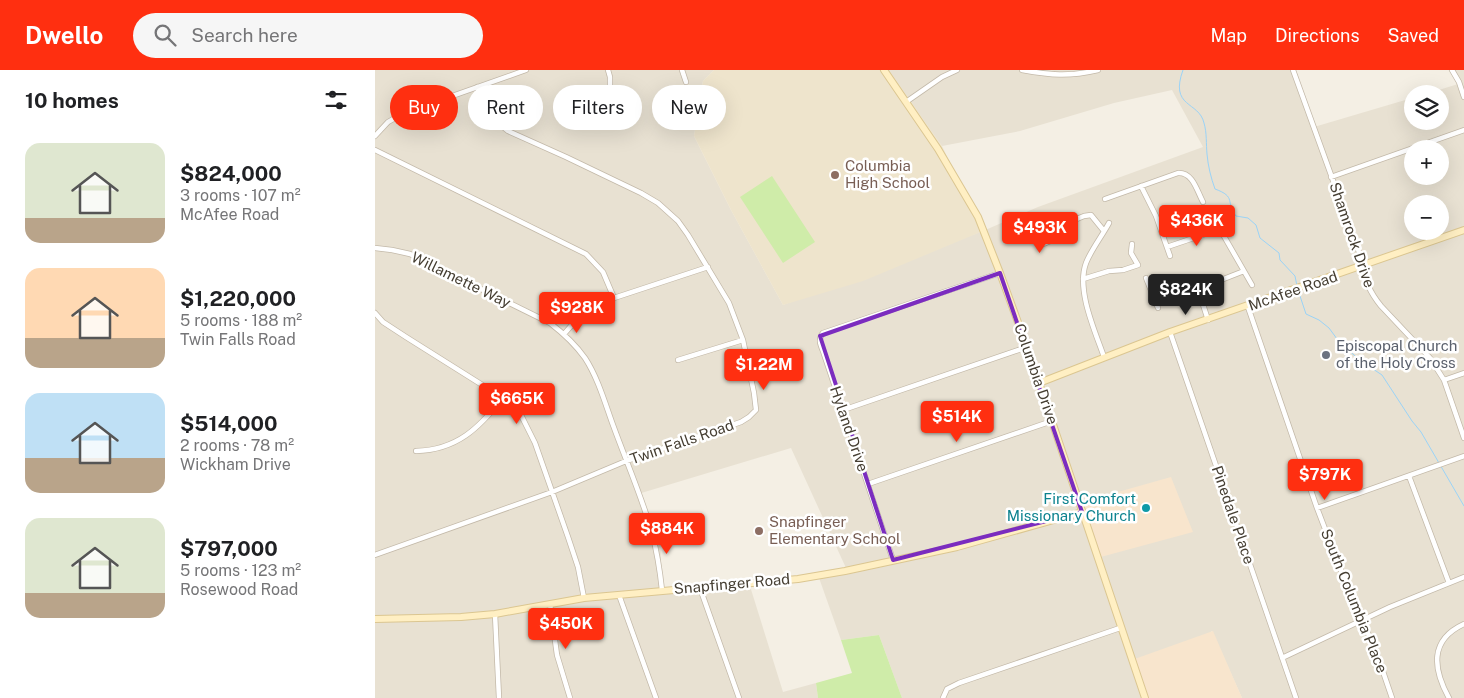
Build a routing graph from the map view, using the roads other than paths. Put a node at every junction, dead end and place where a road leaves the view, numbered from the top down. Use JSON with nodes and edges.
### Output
{"nodes":[{"id":1,"x":526,"y":70,"type":"edge"},
{"id":2,"x":607,"y":70,"type":"edge"},
{"id":3,"x":682,"y":70,"type":"edge"},
{"id":4,"x":884,"y":70,"type":"edge"},
{"id":5,"x":957,"y":70,"type":"edge"},
{"id":6,"x":1022,"y":70,"type":"edge"},
{"id":7,"x":1098,"y":70,"type":"edge"},
{"id":8,"x":1293,"y":70,"type":"edge"},
{"id":9,"x":1452,"y":70,"type":"edge"},
{"id":10,"x":686,"y":82,"type":"dead end"},
{"id":11,"x":483,"y":85,"type":"edge"},
{"id":12,"x":610,"y":85,"type":"edge"},
{"id":13,"x":468,"y":90,"type":"edge"},
{"id":14,"x":1464,"y":97,"type":"edge"},
{"id":15,"x":906,"y":102,"type":"junction"},
{"id":16,"x":507,"y":130,"type":"edge"},
{"id":17,"x":1464,"y":130,"type":"edge"},
{"id":18,"x":375,"y":136,"type":"edge"},
{"id":19,"x":375,"y":150,"type":"edge"},
{"id":20,"x":1331,"y":177,"type":"junction"},
{"id":21,"x":1141,"y":186,"type":"junction"},
{"id":22,"x":1105,"y":200,"type":"dead end"},
{"id":23,"x":1203,"y":202,"type":"dead end"},
{"id":24,"x":1109,"y":223,"type":"dead end"},
{"id":25,"x":1051,"y":230,"type":"dead end"},
{"id":26,"x":1464,"y":230,"type":"edge"},
{"id":27,"x":1104,"y":231,"type":"junction"},
{"id":28,"x":1131,"y":244,"type":"dead end"},
{"id":29,"x":1167,"y":247,"type":"junction"},
{"id":30,"x":375,"y":248,"type":"edge"},
{"id":31,"x":1169,"y":256,"type":"dead end"},
{"id":32,"x":1364,"y":266,"type":"junction"},
{"id":33,"x":708,"y":267,"type":"junction"},
{"id":34,"x":1244,"y":271,"type":"junction"},
{"id":35,"x":1000,"y":273,"type":"junction"},
{"id":36,"x":1146,"y":278,"type":"dead end"},
{"id":37,"x":1083,"y":279,"type":"junction"},
{"id":38,"x":1253,"y":285,"type":"dead end"},
{"id":39,"x":1198,"y":289,"type":"junction"},
{"id":40,"x":614,"y":298,"type":"junction"},
{"id":41,"x":1248,"y":306,"type":"junction"},
{"id":42,"x":375,"y":313,"type":"edge"},
{"id":43,"x":1208,"y":320,"type":"junction"},
{"id":44,"x":1171,"y":332,"type":"junction"},
{"id":45,"x":564,"y":334,"type":"junction"},
{"id":46,"x":743,"y":340,"type":"junction"},
{"id":47,"x":1027,"y":347,"type":"junction"},
{"id":48,"x":1104,"y":357,"type":"junction"},
{"id":49,"x":678,"y":360,"type":"dead end"},
{"id":50,"x":1464,"y":373,"type":"edge"},
{"id":51,"x":1444,"y":380,"type":"junction"},
{"id":52,"x":1039,"y":383,"type":"junction"},
{"id":53,"x":503,"y":398,"type":"junction"},
{"id":54,"x":843,"y":410,"type":"junction"},
{"id":55,"x":1052,"y":421,"type":"junction"},
{"id":56,"x":1464,"y":438,"type":"edge"},
{"id":57,"x":416,"y":451,"type":"dead end"},
{"id":58,"x":1464,"y":456,"type":"edge"},
{"id":59,"x":627,"y":461,"type":"junction"},
{"id":60,"x":1409,"y":476,"type":"junction"},
{"id":61,"x":868,"y":484,"type":"junction"},
{"id":62,"x":552,"y":492,"type":"junction"},
{"id":63,"x":1317,"y":508,"type":"junction"},
{"id":64,"x":1082,"y":512,"type":"junction"},
{"id":65,"x":375,"y":555,"type":"edge"},
{"id":66,"x":893,"y":560,"type":"junction"},
{"id":67,"x":1464,"y":578,"type":"edge"},
{"id":68,"x":1449,"y":583,"type":"junction"},
{"id":69,"x":701,"y":588,"type":"junction"},
{"id":70,"x":662,"y":590,"type":"junction"},
{"id":71,"x":619,"y":595,"type":"junction"},
{"id":72,"x":584,"y":598,"type":"junction"},
{"id":73,"x":550,"y":604,"type":"junction"},
{"id":74,"x":495,"y":614,"type":"junction"},
{"id":75,"x":375,"y":619,"type":"edge"},
{"id":76,"x":1363,"y":620,"type":"junction"},
{"id":77,"x":1464,"y":624,"type":"edge"},
{"id":78,"x":1120,"y":628,"type":"junction"},
{"id":79,"x":1282,"y":658,"type":"junction"},
{"id":80,"x":499,"y":698,"type":"edge"},
{"id":81,"x":570,"y":698,"type":"edge"},
{"id":82,"x":656,"y":698,"type":"edge"},
{"id":83,"x":739,"y":698,"type":"edge"},
{"id":84,"x":943,"y":698,"type":"edge"},
{"id":85,"x":1145,"y":698,"type":"edge"},
{"id":86,"x":1296,"y":698,"type":"edge"},
{"id":87,"x":1391,"y":698,"type":"edge"},
{"id":88,"x":1449,"y":698,"type":"edge"}],
"edges":[{"from":1,"to":11,"type":"street"},
{"from":2,"to":12,"type":"street"},
{"from":3,"to":10,"type":"street"},
{"from":4,"to":15,"type":"street","name":"Columbia Drive"},
{"from":5,"to":15,"type":"street"},
{"from":6,"to":7,"type":"street"},
{"from":8,"to":20,"type":"street","name":"Shamrock Drive"},
{"from":9,"to":14,"type":"street"},
{"from":13,"to":18,"type":"street"},
{"from":15,"to":35,"type":"street","name":"Columbia Drive"},
{"from":16,"to":33,"type":"street","name":"Twin Falls Road"},
{"from":17,"to":20,"type":"street"},
{"from":19,"to":40,"type":"street"},
{"from":20,"to":32,"type":"street","name":"Shamrock Drive"},
{"from":21,"to":22,"type":"street"},
{"from":21,"to":23,"type":"street"},
{"from":21,"to":29,"type":"street"},
{"from":24,"to":27,"type":"street"},
{"from":25,"to":27,"type":"street"},
{"from":26,"to":32,"type":"street","name":"McAfee Road"},
{"from":27,"to":37,"type":"street"},
{"from":28,"to":37,"type":"street"},
{"from":29,"to":31,"type":"street"},
{"from":29,"to":34,"type":"street"},
{"from":30,"to":45,"type":"street","name":"Willamette Way"},
{"from":32,"to":41,"type":"street","name":"McAfee Road"},
{"from":32,"to":51,"type":"street","name":"Shamrock Drive"},
{"from":33,"to":40,"type":"street"},
{"from":33,"to":46,"type":"street","name":"Twin Falls Road"},
{"from":34,"to":38,"type":"street"},
{"from":34,"to":39,"type":"street"},
{"from":35,"to":47,"type":"street","name":"Columbia Drive"},
{"from":35,"to":54,"type":"street","name":"Hyland Drive"},
{"from":36,"to":39,"type":"street"},
{"from":37,"to":48,"type":"street"},
{"from":39,"to":43,"type":"street"},
{"from":40,"to":45,"type":"street"},
{"from":41,"to":43,"type":"street","name":"McAfee Road"},
{"from":41,"to":63,"type":"street","name":"South Columbia Place"},
{"from":42,"to":53,"type":"street"},
{"from":43,"to":44,"type":"street","name":"McAfee Road"},
{"from":44,"to":48,"type":"street","name":"McAfee Road"},
{"from":44,"to":79,"type":"street","name":"Pinedale Place"},
{"from":45,"to":59,"type":"street","name":"Willamette Way"},
{"from":46,"to":49,"type":"street"},
{"from":46,"to":59,"type":"street","name":"Twin Falls Road"},
{"from":47,"to":52,"type":"street","name":"Columbia Drive"},
{"from":47,"to":54,"type":"street"},
{"from":48,"to":52,"type":"street","name":"McAfee Road"},
{"from":50,"to":51,"type":"street"},
{"from":51,"to":56,"type":"street","name":"Shamrock Drive"},
{"from":52,"to":55,"type":"street","name":"Columbia Drive"},
{"from":53,"to":57,"type":"street"},
{"from":53,"to":62,"type":"street"},
{"from":54,"to":61,"type":"street","name":"Hyland Drive"},
{"from":55,"to":61,"type":"street"},
{"from":55,"to":64,"type":"street","name":"Columbia Drive"},
{"from":58,"to":60,"type":"street"},
{"from":59,"to":62,"type":"street","name":"Twin Falls Road"},
{"from":59,"to":70,"type":"street","name":"Willamette Way"},
{"from":60,"to":63,"type":"street"},
{"from":60,"to":68,"type":"street"},
{"from":61,"to":66,"type":"street","name":"Hyland Drive"},
{"from":62,"to":65,"type":"street","name":"Twin Falls Road"},
{"from":62,"to":72,"type":"street"},
{"from":63,"to":76,"type":"street","name":"South Columbia Place"},
{"from":64,"to":66,"type":"street","name":"Snapfinger Road"},
{"from":64,"to":78,"type":"street","name":"Columbia Drive"},
{"from":66,"to":69,"type":"street","name":"Snapfinger Road"},
{"from":67,"to":68,"type":"street"},
{"from":68,"to":76,"type":"street"},
{"from":69,"to":70,"type":"street","name":"Snapfinger Road"},
{"from":69,"to":83,"type":"street"},
{"from":70,"to":71,"type":"street","name":"Snapfinger Road"},
{"from":71,"to":72,"type":"street","name":"Snapfinger Road"},
{"from":71,"to":82,"type":"street"},
{"from":72,"to":73,"type":"street","name":"Snapfinger Road"},
{"from":73,"to":74,"type":"street","name":"Snapfinger Road"},
{"from":73,"to":81,"type":"street"},
{"from":74,"to":75,"type":"street","name":"Snapfinger Road"},
{"from":74,"to":80,"type":"street"},
{"from":76,"to":79,"type":"street"},
{"from":76,"to":87,"type":"street","name":"South Columbia Place"},
{"from":77,"to":88,"type":"street"},
{"from":78,"to":84,"type":"street"},
{"from":78,"to":85,"type":"street","name":"Columbia Drive"},
{"from":79,"to":86,"type":"street","name":"Pinedale Place"}]}
